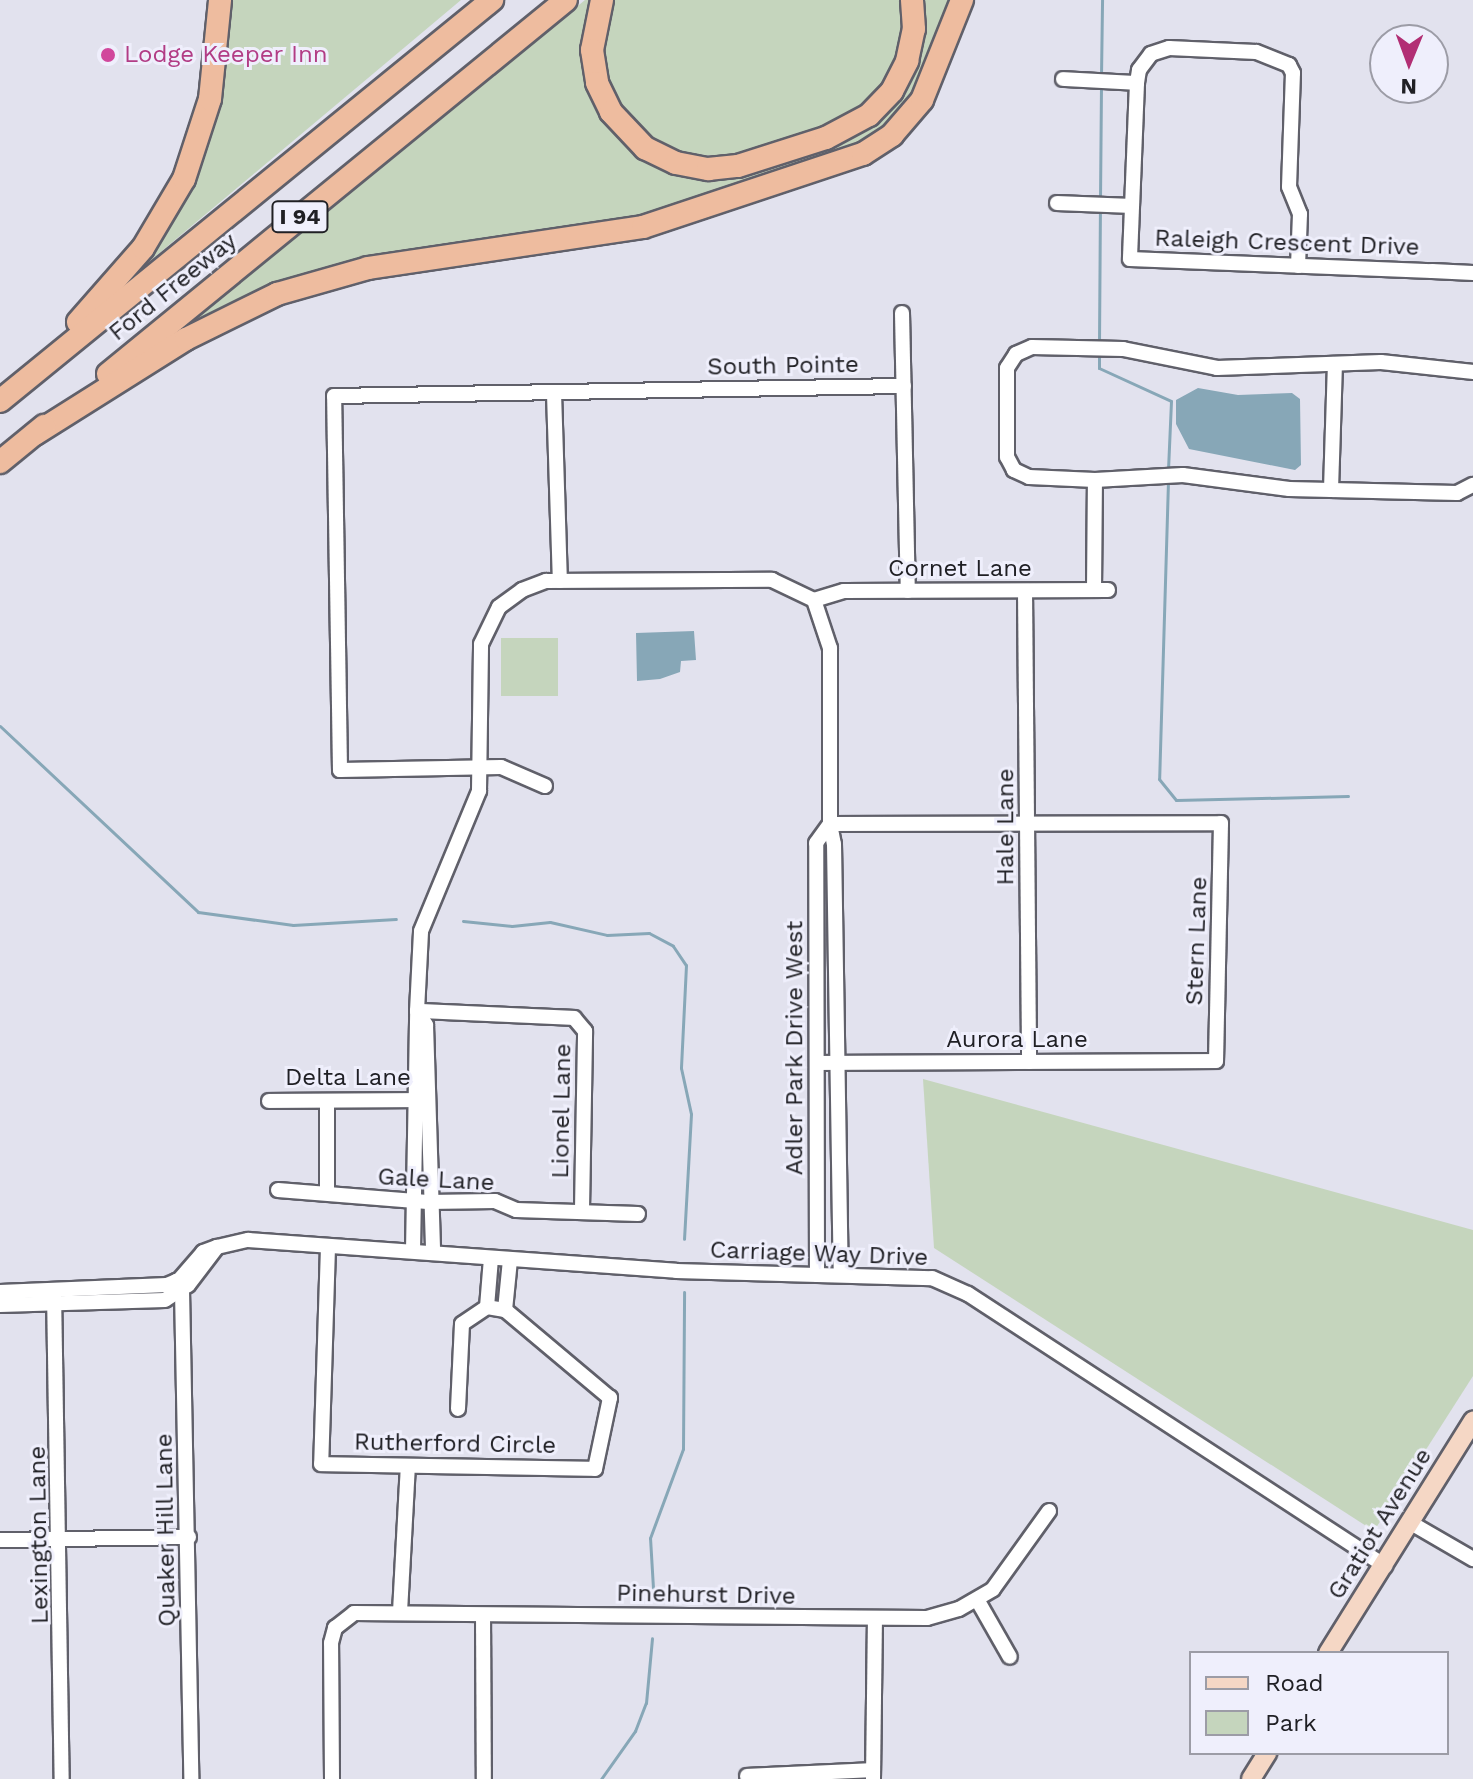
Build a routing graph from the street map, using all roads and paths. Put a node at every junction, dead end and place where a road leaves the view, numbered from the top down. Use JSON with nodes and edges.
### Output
{"nodes":[{"id":1,"x":220,"y":0,"type":"edge"},
{"id":2,"x":492,"y":0,"type":"edge"},
{"id":3,"x":566,"y":0,"type":"edge"},
{"id":4,"x":602,"y":0,"type":"edge"},
{"id":5,"x":912,"y":0,"type":"edge"},
{"id":6,"x":962,"y":0,"type":"edge"},
{"id":7,"x":1063,"y":79,"type":"dead end"},
{"id":8,"x":1137,"y":83,"type":"junction"},
{"id":9,"x":1057,"y":203,"type":"dead end"},
{"id":10,"x":1132,"y":206,"type":"junction"},
{"id":11,"x":1298,"y":266,"type":"junction"},
{"id":12,"x":1473,"y":273,"type":"edge"},
{"id":13,"x":902,"y":313,"type":"dead end"},
{"id":14,"x":1335,"y":364,"type":"junction"},
{"id":15,"x":1473,"y":372,"type":"edge"},
{"id":16,"x":904,"y":386,"type":"junction"},
{"id":17,"x":554,"y":393,"type":"junction"},
{"id":18,"x":0,"y":400,"type":"edge"},
{"id":19,"x":35,"y":434,"type":"junction"},
{"id":20,"x":0,"y":462,"type":"edge"},
{"id":21,"x":1095,"y":480,"type":"junction"},
{"id":22,"x":1473,"y":485,"type":"edge"},
{"id":23,"x":1331,"y":490,"type":"junction"},
{"id":24,"x":560,"y":581,"type":"junction"},
{"id":25,"x":908,"y":591,"type":"junction"},
{"id":26,"x":1025,"y":591,"type":"junction"},
{"id":27,"x":814,"y":600,"type":"junction"},
{"id":28,"x":480,"y":767,"type":"junction"},
{"id":29,"x":545,"y":786,"type":"dead end"},
{"id":30,"x":830,"y":824,"type":"junction"},
{"id":31,"x":1029,"y":826,"type":"junction"},
{"id":32,"x":417,"y":1011,"type":"junction"},
{"id":33,"x":1216,"y":1061,"type":"joint"},
{"id":34,"x":1029,"y":1062,"type":"junction"},
{"id":35,"x":818,"y":1063,"type":"junction"},
{"id":36,"x":834,"y":1063,"type":"junction"},
{"id":37,"x":420,"y":1100,"type":"junction"},
{"id":38,"x":269,"y":1101,"type":"dead end"},
{"id":39,"x":327,"y":1101,"type":"junction"},
{"id":40,"x":278,"y":1190,"type":"dead end"},
{"id":41,"x":327,"y":1192,"type":"junction"},
{"id":42,"x":422,"y":1202,"type":"junction"},
{"id":43,"x":582,"y":1209,"type":"junction"},
{"id":44,"x":638,"y":1214,"type":"dead end"},
{"id":45,"x":328,"y":1247,"type":"junction"},
{"id":46,"x":413,"y":1251,"type":"junction"},
{"id":47,"x":433,"y":1253,"type":"junction"},
{"id":48,"x":491,"y":1258,"type":"junction"},
{"id":49,"x":510,"y":1260,"type":"junction"},
{"id":50,"x":817,"y":1275,"type":"junction"},
{"id":51,"x":841,"y":1275,"type":"junction"},
{"id":52,"x":179,"y":1286,"type":"junction"},
{"id":53,"x":0,"y":1292,"type":"edge"},
{"id":54,"x":55,"y":1297,"type":"junction"},
{"id":55,"x":0,"y":1305,"type":"edge"},
{"id":56,"x":487,"y":1307,"type":"junction"},
{"id":57,"x":505,"y":1310,"type":"junction"},
{"id":58,"x":458,"y":1409,"type":"dead end"},
{"id":59,"x":1473,"y":1421,"type":"edge"},
{"id":60,"x":408,"y":1466,"type":"junction"},
{"id":61,"x":1049,"y":1511,"type":"dead end"},
{"id":62,"x":1411,"y":1523,"type":"junction"},
{"id":63,"x":62,"y":1537,"type":"junction"},
{"id":64,"x":189,"y":1537,"type":"junction"},
{"id":65,"x":0,"y":1540,"type":"edge"},
{"id":66,"x":1473,"y":1559,"type":"edge"},
{"id":67,"x":1385,"y":1566,"type":"junction"},
{"id":68,"x":978,"y":1601,"type":"junction"},
{"id":69,"x":400,"y":1612,"type":"junction"},
{"id":70,"x":483,"y":1615,"type":"junction"},
{"id":71,"x":875,"y":1619,"type":"junction"},
{"id":72,"x":1329,"y":1651,"type":"edge"},
{"id":73,"x":1010,"y":1657,"type":"dead end"},
{"id":74,"x":1266,"y":1755,"type":"edge"},
{"id":75,"x":873,"y":1774,"type":"edge"},
{"id":76,"x":747,"y":1776,"type":"dead end"},
{"id":77,"x":62,"y":1779,"type":"edge"},
{"id":78,"x":191,"y":1779,"type":"edge"},
{"id":79,"x":332,"y":1779,"type":"edge"},
{"id":80,"x":484,"y":1779,"type":"edge"},
{"id":81,"x":1251,"y":1779,"type":"edge"}],
"edges":[{"from":1,"to":18,"type":"highway"},
{"from":2,"to":18,"type":"highway","name":"Ford Freeway","number":"I 94"},
{"from":3,"to":19,"type":"highway","name":"Ford Freeway","number":"I 94"},
{"from":4,"to":5,"type":"highway"},
{"from":6,"to":19,"type":"highway"},
{"from":7,"to":8,"type":"street"},
{"from":8,"to":10,"type":"street","name":"Raleigh Crescent Drive"},
{"from":8,"to":11,"type":"street"},
{"from":9,"to":10,"type":"street"},
{"from":10,"to":11,"type":"street","name":"Raleigh Crescent Drive"},
{"from":11,"to":12,"type":"street","name":"Raleigh Crescent Drive"},
{"from":13,"to":16,"type":"street"},
{"from":14,"to":15,"type":"street"},
{"from":14,"to":21,"type":"street"},
{"from":14,"to":23,"type":"street"},
{"from":16,"to":17,"type":"street","name":"South Pointe"},
{"from":16,"to":25,"type":"street"},
{"from":17,"to":24,"type":"street"},
{"from":17,"to":28,"type":"street","name":"South Pointe"},
{"from":19,"to":20,"type":"highway","name":"Ford Freeway","number":"I 94"},
{"from":21,"to":23,"type":"street"},
{"from":21,"to":26,"type":"street","name":"Cornet Lane"},
{"from":22,"to":23,"type":"street"},
{"from":24,"to":27,"type":"street"},
{"from":24,"to":28,"type":"street"},
{"from":25,"to":26,"type":"street","name":"Cornet Lane"},
{"from":25,"to":27,"type":"street","name":"Cornet Lane"},
{"from":26,"to":31,"type":"street","name":"Hale Lane"},
{"from":27,"to":30,"type":"street","name":"Adler Park Drive West"},
{"from":28,"to":29,"type":"street"},
{"from":28,"to":32,"type":"street"},
{"from":30,"to":31,"type":"street"},
{"from":30,"to":35,"type":"street","name":"Adler Park Drive West"},
{"from":30,"to":36,"type":"street","name":"Adler Park Drive West"},
{"from":31,"to":33,"type":"street","name":"Stern Lane"},
{"from":31,"to":34,"type":"street","name":"Hale Lane"},
{"from":32,"to":37,"type":"street"},
{"from":32,"to":43,"type":"street","name":"Lionel Lane"},
{"from":33,"to":34,"type":"street","name":"Aurora Lane"},
{"from":34,"to":36,"type":"street","name":"Aurora Lane"},
{"from":35,"to":36,"type":"street","name":"Aurora Lane"},
{"from":35,"to":50,"type":"street","name":"Adler Park Drive West"},
{"from":36,"to":51,"type":"street","name":"Adler Park Drive West"},
{"from":37,"to":39,"type":"street","name":"Delta Lane"},
{"from":37,"to":42,"type":"street"},
{"from":38,"to":39,"type":"street","name":"Delta Lane"},
{"from":39,"to":41,"type":"street"},
{"from":40,"to":41,"type":"street","name":"Gale Lane"},
{"from":41,"to":42,"type":"street","name":"Gale Lane"},
{"from":42,"to":43,"type":"street","name":"Gale Lane"},
{"from":42,"to":46,"type":"street"},
{"from":42,"to":47,"type":"street"},
{"from":43,"to":44,"type":"street","name":"Gale Lane"},
{"from":45,"to":46,"type":"street","name":"Carriage Way Drive"},
{"from":45,"to":52,"type":"street","name":"Carriage Way Drive"},
{"from":45,"to":60,"type":"street","name":"Rutherford Circle"},
{"from":46,"to":47,"type":"street","name":"Carriage Way Drive"},
{"from":47,"to":48,"type":"street","name":"Carriage Way Drive"},
{"from":48,"to":49,"type":"street","name":"Carriage Way Drive"},
{"from":48,"to":56,"type":"street"},
{"from":49,"to":50,"type":"street","name":"Carriage Way Drive"},
{"from":49,"to":57,"type":"street"},
{"from":50,"to":51,"type":"street","name":"Carriage Way Drive"},
{"from":51,"to":67,"type":"street","name":"Carriage Way Drive"},
{"from":52,"to":54,"type":"street"},
{"from":52,"to":64,"type":"street","name":"Quaker Hill Lane"},
{"from":53,"to":54,"type":"street"},
{"from":54,"to":55,"type":"street"},
{"from":54,"to":63,"type":"street","name":"Lexington Lane"},
{"from":56,"to":57,"type":"street"},
{"from":56,"to":58,"type":"street","name":"Rutherford Circle"},
{"from":57,"to":60,"type":"street","name":"Rutherford Circle"},
{"from":59,"to":62,"type":"main road","name":"Gratiot Avenue"},
{"from":60,"to":69,"type":"street"},
{"from":61,"to":68,"type":"street","name":"Pinehurst Drive"},
{"from":62,"to":66,"type":"street"},
{"from":62,"to":67,"type":"main road","name":"Gratiot Avenue"},
{"from":63,"to":64,"type":"street"},
{"from":63,"to":65,"type":"street"},
{"from":63,"to":77,"type":"street","name":"Lexington Lane"},
{"from":64,"to":78,"type":"street","name":"Quaker Hill Lane"},
{"from":67,"to":72,"type":"main road","name":"Gratiot Avenue"},
{"from":68,"to":71,"type":"street","name":"Pinehurst Drive"},
{"from":68,"to":73,"type":"street"},
{"from":69,"to":70,"type":"street","name":"Pinehurst Drive"},
{"from":69,"to":79,"type":"street","name":"Pinehurst Drive"},
{"from":70,"to":71,"type":"street","name":"Pinehurst Drive"},
{"from":70,"to":80,"type":"street"},
{"from":71,"to":75,"type":"street"},
{"from":74,"to":81,"type":"main road"},
{"from":75,"to":76,"type":"street"}]}
